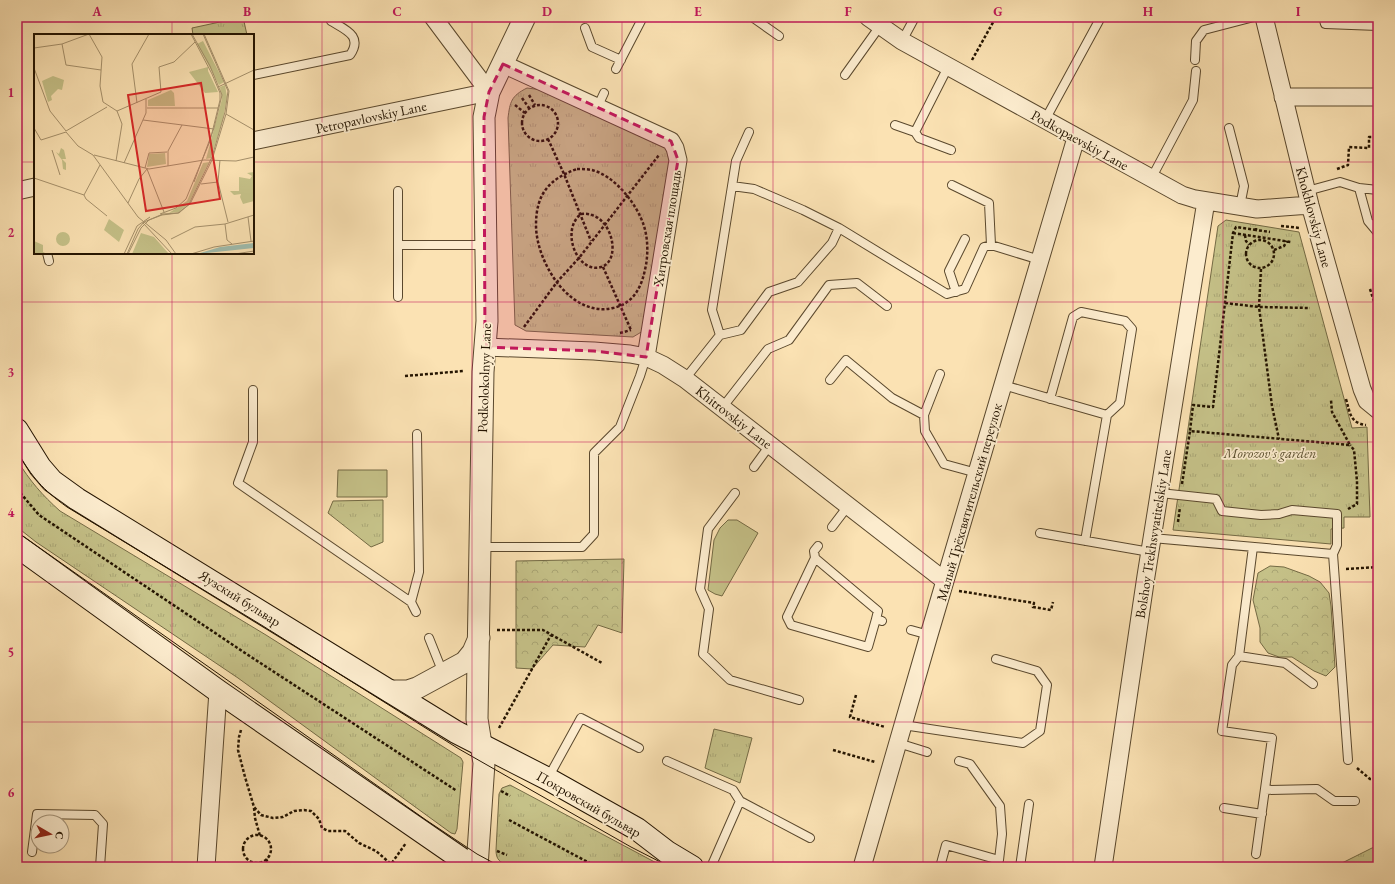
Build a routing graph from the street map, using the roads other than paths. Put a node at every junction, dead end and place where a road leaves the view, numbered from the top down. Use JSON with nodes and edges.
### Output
{"nodes":[{"id":1,"x":433,"y":17,"type":"edge"},
{"id":2,"x":525,"y":17,"type":"edge"},
{"id":3,"x":643,"y":17,"type":"edge"},
{"id":4,"x":752,"y":17,"type":"edge"},
{"id":5,"x":915,"y":17,"type":"edge"},
{"id":6,"x":1101,"y":17,"type":"edge"},
{"id":7,"x":1254,"y":17,"type":"edge"},
{"id":8,"x":1264,"y":17,"type":"edge"},
{"id":9,"x":1323,"y":17,"type":"edge"},
{"id":10,"x":330,"y":18,"type":"edge"},
{"id":11,"x":874,"y":21,"type":"edge"},
{"id":12,"x":1378,"y":26,"type":"edge"},
{"id":13,"x":585,"y":28,"type":"dead end"},
{"id":14,"x":779,"y":36,"type":"dead end"},
{"id":15,"x":902,"y":41,"type":"junction"},
{"id":16,"x":621,"y":60,"type":"junction"},
{"id":17,"x":1195,"y":60,"type":"dead end"},
{"id":18,"x":503,"y":64,"type":"junction"},
{"id":19,"x":948,"y":67,"type":"junction"},
{"id":20,"x":616,"y":70,"type":"dead end"},
{"id":21,"x":1196,"y":71,"type":"dead end"},
{"id":22,"x":254,"y":75,"type":"edge"},
{"id":23,"x":845,"y":75,"type":"dead end"},
{"id":24,"x":489,"y":92,"type":"junction"},
{"id":25,"x":1283,"y":97,"type":"junction"},
{"id":26,"x":1378,"y":97,"type":"edge"},
{"id":27,"x":1044,"y":120,"type":"junction"},
{"id":28,"x":895,"y":125,"type":"dead end"},
{"id":29,"x":1229,"y":128,"type":"dead end"},
{"id":30,"x":749,"y":132,"type":"dead end"},
{"id":31,"x":915,"y":132,"type":"junction"},
{"id":32,"x":1076,"y":138,"type":"junction"},
{"id":33,"x":254,"y":141,"type":"edge"},
{"id":34,"x":951,"y":150,"type":"dead end"},
{"id":35,"x":1151,"y":179,"type":"junction"},
{"id":36,"x":952,"y":185,"type":"dead end"},
{"id":37,"x":732,"y":186,"type":"junction"},
{"id":38,"x":1359,"y":188,"type":"junction"},
{"id":39,"x":34,"y":189,"type":"edge"},
{"id":40,"x":17,"y":190,"type":"edge"},
{"id":41,"x":1378,"y":190,"type":"edge"},
{"id":42,"x":398,"y":191,"type":"dead end"},
{"id":43,"x":1308,"y":198,"type":"junction"},
{"id":44,"x":1206,"y":201,"type":"junction"},
{"id":45,"x":1240,"y":206,"type":"junction"},
{"id":46,"x":1368,"y":221,"type":"junction"},
{"id":47,"x":1378,"y":221,"type":"edge"},
{"id":48,"x":839,"y":228,"type":"junction"},
{"id":49,"x":1378,"y":233,"type":"edge"},
{"id":50,"x":964,"y":238,"type":"dead end"},
{"id":51,"x":398,"y":245,"type":"junction"},
{"id":52,"x":485,"y":245,"type":"junction"},
{"id":53,"x":991,"y":245,"type":"junction"},
{"id":54,"x":1040,"y":260,"type":"junction"},
{"id":55,"x":956,"y":292,"type":"junction"},
{"id":56,"x":398,"y":297,"type":"dead end"},
{"id":57,"x":887,"y":306,"type":"dead end"},
{"id":58,"x":720,"y":335,"type":"junction"},
{"id":59,"x":485,"y":347,"type":"junction"},
{"id":60,"x":646,"y":357,"type":"junction"},
{"id":61,"x":940,"y":374,"type":"dead end"},
{"id":62,"x":685,"y":379,"type":"junction"},
{"id":63,"x":830,"y":380,"type":"dead end"},
{"id":64,"x":1003,"y":385,"type":"junction"},
{"id":65,"x":253,"y":390,"type":"dead end"},
{"id":66,"x":1050,"y":399,"type":"junction"},
{"id":67,"x":722,"y":408,"type":"junction"},
{"id":68,"x":1378,"y":410,"type":"edge"},
{"id":69,"x":924,"y":415,"type":"junction"},
{"id":70,"x":1107,"y":415,"type":"junction"},
{"id":71,"x":17,"y":430,"type":"edge"},
{"id":72,"x":417,"y":434,"type":"dead end"},
{"id":73,"x":770,"y":445,"type":"junction"},
{"id":74,"x":754,"y":467,"type":"dead end"},
{"id":75,"x":977,"y":473,"type":"junction"},
{"id":76,"x":735,"y":493,"type":"dead end"},
{"id":77,"x":1160,"y":493,"type":"junction"},
{"id":78,"x":848,"y":506,"type":"junction"},
{"id":79,"x":832,"y":527,"type":"dead end"},
{"id":80,"x":1040,"y":533,"type":"dead end"},
{"id":81,"x":1085,"y":541,"type":"junction"},
{"id":82,"x":1151,"y":545,"type":"junction"},
{"id":83,"x":17,"y":546,"type":"edge"},
{"id":84,"x":818,"y":546,"type":"dead end"},
{"id":85,"x":480,"y":547,"type":"junction"},
{"id":86,"x":1253,"y":547,"type":"junction"},
{"id":87,"x":1333,"y":554,"type":"junction"},
{"id":88,"x":815,"y":558,"type":"junction"},
{"id":89,"x":951,"y":586,"type":"junction"},
{"id":90,"x":411,"y":602,"type":"junction"},
{"id":91,"x":416,"y":612,"type":"dead end"},
{"id":92,"x":911,"y":630,"type":"dead end"},
{"id":93,"x":929,"y":636,"type":"junction"},
{"id":94,"x":429,"y":638,"type":"dead end"},
{"id":95,"x":479,"y":638,"type":"junction"},
{"id":96,"x":1239,"y":656,"type":"junction"},
{"id":97,"x":996,"y":659,"type":"dead end"},
{"id":98,"x":444,"y":673,"type":"junction"},
{"id":99,"x":1313,"y":684,"type":"dead end"},
{"id":100,"x":218,"y":691,"type":"junction"},
{"id":101,"x":389,"y":691,"type":"junction"},
{"id":102,"x":799,"y":700,"type":"dead end"},
{"id":103,"x":903,"y":725,"type":"junction"},
{"id":104,"x":898,"y":743,"type":"junction"},
{"id":105,"x":482,"y":746,"type":"junction"},
{"id":106,"x":639,"y":748,"type":"dead end"},
{"id":107,"x":927,"y":752,"type":"dead end"},
{"id":108,"x":959,"y":760,"type":"dead end"},
{"id":109,"x":1348,"y":760,"type":"road end"},
{"id":110,"x":667,"y":762,"type":"dead end"},
{"id":111,"x":548,"y":779,"type":"junction"},
{"id":112,"x":1265,"y":790,"type":"junction"},
{"id":113,"x":740,"y":801,"type":"junction"},
{"id":114,"x":1355,"y":801,"type":"dead end"},
{"id":115,"x":1029,"y":804,"type":"dead end"},
{"id":116,"x":1224,"y":808,"type":"dead end"},
{"id":117,"x":1262,"y":814,"type":"junction"},
{"id":118,"x":70,"y":815,"type":"edge"},
{"id":119,"x":810,"y":838,"type":"dead end"},
{"id":120,"x":1256,"y":854,"type":"dead end"},
{"id":121,"x":999,"y":864,"type":"edge"},
{"id":122,"x":100,"y":867,"type":"edge"},
{"id":123,"x":206,"y":867,"type":"edge"},
{"id":124,"x":473,"y":867,"type":"edge"},
{"id":125,"x":477,"y":867,"type":"edge"},
{"id":126,"x":692,"y":867,"type":"edge"},
{"id":127,"x":711,"y":867,"type":"edge"},
{"id":128,"x":862,"y":867,"type":"edge"},
{"id":129,"x":940,"y":867,"type":"edge"},
{"id":130,"x":1020,"y":867,"type":"edge"},
{"id":131,"x":1103,"y":867,"type":"edge"}],
"edges":[{"from":1,"to":24,"type":"street"},
{"from":2,"to":18,"type":"street","name":"Podkolokolnyy Lane"},
{"from":3,"to":16,"type":"lane"},
{"from":4,"to":14,"type":"lane"},
{"from":5,"to":15,"type":"lane"},
{"from":6,"to":27,"type":"lane"},
{"from":7,"to":17,"type":"lane"},
{"from":8,"to":25,"type":"street","name":"Khokhlovskiy Lane"},
{"from":9,"to":12,"type":"lane"},
{"from":10,"to":22,"type":"lane"},
{"from":11,"to":15,"type":"street","name":"Podkopaevskiy Lane"},
{"from":11,"to":23,"type":"lane"},
{"from":13,"to":16,"type":"lane"},
{"from":15,"to":19,"type":"street","name":"Podkopaevskiy Lane"},
{"from":16,"to":20,"type":"lane"},
{"from":18,"to":24,"type":"street","name":"Podkolokolnyy Lane"},
{"from":18,"to":60,"type":"street","name":"Хитровская площадь"},
{"from":19,"to":27,"type":"street","name":"Podkopaevskiy Lane"},
{"from":19,"to":31,"type":"lane"},
{"from":21,"to":35,"type":"lane"},
{"from":24,"to":33,"type":"street","name":"Petropavlovskiy Lane"},
{"from":24,"to":52,"type":"street","name":"Podkolokolnyy Lane"},
{"from":25,"to":26,"type":"street"},
{"from":25,"to":43,"type":"street","name":"Khokhlovskiy Lane"},
{"from":27,"to":32,"type":"street","name":"Podkopaevskiy Lane"},
{"from":28,"to":31,"type":"lane"},
{"from":29,"to":45,"type":"lane"},
{"from":30,"to":37,"type":"lane"},
{"from":31,"to":34,"type":"lane"},
{"from":32,"to":35,"type":"street","name":"Podkopaevskiy Lane"},
{"from":32,"to":54,"type":"street","name":"Малый Трёхсвятительский переулок"},
{"from":35,"to":44,"type":"street","name":"Podkopaevskiy Lane"},
{"from":36,"to":53,"type":"lane"},
{"from":37,"to":48,"type":"lane"},
{"from":37,"to":58,"type":"lane"},
{"from":38,"to":41,"type":"lane"},
{"from":38,"to":43,"type":"lane"},
{"from":38,"to":46,"type":"lane"},
{"from":39,"to":40,"type":"street"},
{"from":42,"to":51,"type":"lane"},
{"from":43,"to":45,"type":"street","name":"Podkopaevskiy Lane"},
{"from":43,"to":68,"type":"street","name":"Khokhlovskiy Lane"},
{"from":44,"to":45,"type":"street","name":"Podkopaevskiy Lane"},
{"from":44,"to":77,"type":"street","name":"Bolshoy Trekhsvyatitelskiy Lane"},
{"from":46,"to":47,"type":"lane"},
{"from":46,"to":49,"type":"lane"},
{"from":48,"to":55,"type":"lane"},
{"from":48,"to":58,"type":"lane"},
{"from":50,"to":55,"type":"lane"},
{"from":51,"to":52,"type":"lane"},
{"from":51,"to":56,"type":"lane"},
{"from":52,"to":59,"type":"street","name":"Podkolokolnyy Lane"},
{"from":53,"to":54,"type":"lane"},
{"from":53,"to":55,"type":"lane"},
{"from":54,"to":64,"type":"street","name":"Малый Трёхсвятительский переулок"},
{"from":57,"to":67,"type":"lane"},
{"from":58,"to":62,"type":"lane"},
{"from":59,"to":60,"type":"street","name":"Khitrovskiy Lane"},
{"from":59,"to":85,"type":"street","name":"Podkolokolnyy Lane"},
{"from":60,"to":62,"type":"street","name":"Khitrovskiy Lane"},
{"from":60,"to":85,"type":"lane"},
{"from":61,"to":69,"type":"lane"},
{"from":62,"to":67,"type":"street","name":"Khitrovskiy Lane"},
{"from":63,"to":69,"type":"lane"},
{"from":64,"to":66,"type":"lane"},
{"from":64,"to":75,"type":"street","name":"Малый Трёхсвятительский переулок"},
{"from":65,"to":90,"type":"lane"},
{"from":66,"to":70,"type":"lane"},
{"from":66,"to":70,"type":"lane"},
{"from":67,"to":73,"type":"street","name":"Khitrovskiy Lane"},
{"from":69,"to":75,"type":"lane"},
{"from":70,"to":81,"type":"lane"},
{"from":71,"to":101,"type":"main road","name":"Яузский бульвар"},
{"from":72,"to":90,"type":"lane"},
{"from":73,"to":74,"type":"lane"},
{"from":73,"to":78,"type":"street","name":"Khitrovskiy Lane"},
{"from":75,"to":89,"type":"street","name":"Малый Трёхсвятительский переулок"},
{"from":76,"to":102,"type":"lane"},
{"from":77,"to":82,"type":"street","name":"Bolshoy Trekhsvyatitelskiy Lane"},
{"from":77,"to":87,"type":"lane"},
{"from":78,"to":79,"type":"lane"},
{"from":78,"to":89,"type":"street","name":"Khitrovskiy Lane"},
{"from":80,"to":81,"type":"lane"},
{"from":81,"to":82,"type":"lane"},
{"from":82,"to":86,"type":"lane"},
{"from":82,"to":131,"type":"street","name":"Bolshoy Trekhsvyatitelskiy Lane"},
{"from":83,"to":100,"type":"main road"},
{"from":84,"to":88,"type":"lane"},
{"from":85,"to":95,"type":"street","name":"Podkolokolnyy Lane"},
{"from":86,"to":87,"type":"lane"},
{"from":86,"to":96,"type":"lane"},
{"from":87,"to":109,"type":"lane"},
{"from":88,"to":88,"type":"lane"},
{"from":89,"to":93,"type":"street","name":"Малый Трёхсвятительский переулок"},
{"from":90,"to":91,"type":"lane"},
{"from":92,"to":93,"type":"lane"},
{"from":93,"to":103,"type":"street","name":"Малый Трёхсвятительский переулок"},
{"from":94,"to":98,"type":"lane"},
{"from":95,"to":98,"type":"street"},
{"from":95,"to":105,"type":"street","name":"Podkolokolnyy Lane"},
{"from":96,"to":99,"type":"lane"},
{"from":96,"to":112,"type":"lane"},
{"from":97,"to":103,"type":"lane"},
{"from":98,"to":101,"type":"street"},
{"from":100,"to":123,"type":"street"},
{"from":100,"to":124,"type":"main road"},
{"from":101,"to":105,"type":"main road","name":"Яузский бульвар"},
{"from":103,"to":104,"type":"street","name":"Малый Трёхсвятительский переулок"},
{"from":104,"to":107,"type":"lane"},
{"from":104,"to":128,"type":"street","name":"Малый Трёхсвятительский переулок"},
{"from":105,"to":111,"type":"main road","name":"Покровский бульвар"},
{"from":105,"to":125,"type":"street","name":"Podkolokolnyy Lane"},
{"from":106,"to":111,"type":"lane"},
{"from":108,"to":121,"type":"lane"},
{"from":110,"to":113,"type":"lane"},
{"from":111,"to":126,"type":"main road","name":"Покровский бульвар"},
{"from":112,"to":114,"type":"lane"},
{"from":112,"to":117,"type":"lane"},
{"from":113,"to":119,"type":"lane"},
{"from":113,"to":127,"type":"lane"},
{"from":115,"to":130,"type":"lane"},
{"from":116,"to":117,"type":"lane"},
{"from":117,"to":120,"type":"lane"},
{"from":118,"to":122,"type":"lane"},
{"from":121,"to":129,"type":"lane"}]}
